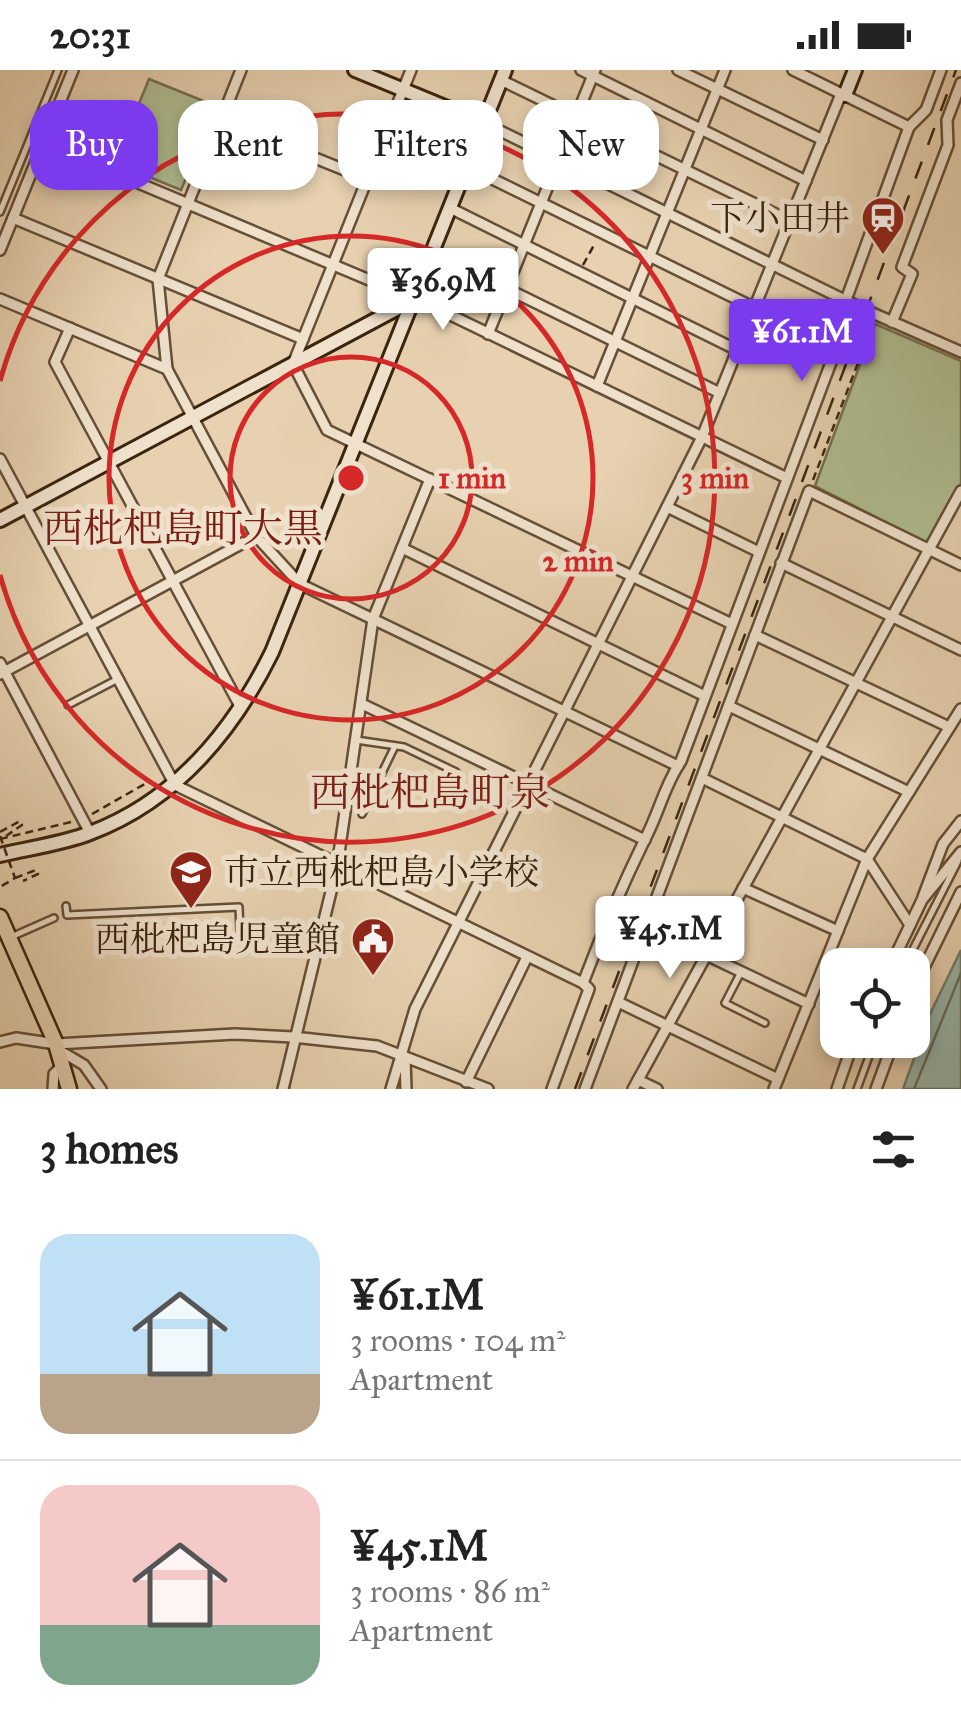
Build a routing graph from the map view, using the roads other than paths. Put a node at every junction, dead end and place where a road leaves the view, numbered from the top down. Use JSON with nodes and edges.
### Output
{"nodes":[{"id":1,"x":47,"y":70,"type":"edge"},
{"id":2,"x":72,"y":70,"type":"edge"},
{"id":3,"x":241,"y":70,"type":"edge"},
{"id":4,"x":356,"y":70,"type":"edge"},
{"id":5,"x":411,"y":70,"type":"edge"},
{"id":6,"x":581,"y":70,"type":"edge"},
{"id":7,"x":678,"y":70,"type":"edge"},
{"id":8,"x":725,"y":70,"type":"edge"},
{"id":9,"x":793,"y":70,"type":"edge"},
{"id":10,"x":855,"y":70,"type":"edge"},
{"id":11,"x":940,"y":70,"type":"edge"},
{"id":12,"x":57,"y":71,"type":"edge"},
{"id":13,"x":594,"y":73,"type":"edge"},
{"id":14,"x":503,"y":75,"type":"edge"},
{"id":15,"x":961,"y":83,"type":"edge"},
{"id":16,"x":717,"y":89,"type":"junction"},
{"id":17,"x":404,"y":90,"type":"junction"},
{"id":18,"x":843,"y":94,"type":"junction"},
{"id":19,"x":60,"y":100,"type":"edge"},
{"id":20,"x":229,"y":100,"type":"edge"},
{"id":21,"x":400,"y":100,"type":"edge"},
{"id":22,"x":428,"y":100,"type":"edge"},
{"id":23,"x":493,"y":100,"type":"edge"},
{"id":24,"x":546,"y":100,"type":"edge"},
{"id":25,"x":583,"y":100,"type":"edge"},
{"id":26,"x":909,"y":126,"type":"junction"},
{"id":27,"x":701,"y":129,"type":"junction"},
{"id":28,"x":822,"y":140,"type":"junction"},
{"id":29,"x":948,"y":145,"type":"junction"},
{"id":30,"x":961,"y":151,"type":"edge"},
{"id":31,"x":659,"y":157,"type":"edge"},
{"id":32,"x":685,"y":170,"type":"junction"},
{"id":33,"x":30,"y":176,"type":"edge"},
{"id":34,"x":806,"y":181,"type":"junction"},
{"id":35,"x":503,"y":184,"type":"edge"},
{"id":36,"x":155,"y":190,"type":"edge"},
{"id":37,"x":194,"y":190,"type":"edge"},
{"id":38,"x":363,"y":190,"type":"edge"},
{"id":39,"x":457,"y":190,"type":"edge"},
{"id":40,"x":546,"y":190,"type":"edge"},
{"id":41,"x":621,"y":190,"type":"edge"},
{"id":42,"x":541,"y":203,"type":"junction"},
{"id":43,"x":188,"y":204,"type":"junction"},
{"id":44,"x":450,"y":208,"type":"junction"},
{"id":45,"x":0,"y":212,"type":"edge"},
{"id":46,"x":668,"y":213,"type":"junction"},
{"id":47,"x":13,"y":218,"type":"junction"},
{"id":48,"x":790,"y":221,"type":"junction"},
{"id":49,"x":525,"y":245,"type":"junction"},
{"id":50,"x":0,"y":250,"type":"edge"},
{"id":51,"x":432,"y":252,"type":"junction"},
{"id":52,"x":650,"y":256,"type":"junction"},
{"id":53,"x":772,"y":264,"type":"junction"},
{"id":54,"x":332,"y":266,"type":"junction"},
{"id":55,"x":158,"y":279,"type":"junction"},
{"id":56,"x":507,"y":288,"type":"junction"},
{"id":57,"x":632,"y":298,"type":"junction"},
{"id":58,"x":0,"y":299,"type":"edge"},
{"id":59,"x":413,"y":300,"type":"junction"},
{"id":60,"x":850,"y":302,"type":"junction"},
{"id":61,"x":753,"y":312,"type":"junction"},
{"id":62,"x":892,"y":322,"type":"junction"},
{"id":63,"x":70,"y":328,"type":"junction"},
{"id":64,"x":488,"y":334,"type":"junction"},
{"id":65,"x":808,"y":338,"type":"dead end"},
{"id":66,"x":303,"y":340,"type":"junction"},
{"id":67,"x":615,"y":341,"type":"junction"},
{"id":68,"x":737,"y":350,"type":"junction"},
{"id":69,"x":961,"y":352,"type":"edge"},
{"id":70,"x":293,"y":364,"type":"junction"},
{"id":71,"x":167,"y":369,"type":"junction"},
{"id":72,"x":597,"y":386,"type":"junction"},
{"id":73,"x":720,"y":393,"type":"junction"},
{"id":74,"x":191,"y":418,"type":"junction"},
{"id":75,"x":702,"y":437,"type":"junction"},
{"id":76,"x":356,"y":443,"type":"junction"},
{"id":77,"x":0,"y":458,"type":"edge"},
{"id":78,"x":109,"y":462,"type":"junction"},
{"id":79,"x":787,"y":478,"type":"junction"},
{"id":80,"x":430,"y":479,"type":"junction"},
{"id":81,"x":961,"y":491,"type":"edge"},
{"id":82,"x":26,"y":507,"type":"junction"},
{"id":83,"x":667,"y":507,"type":"junction"},
{"id":84,"x":0,"y":520,"type":"edge"},
{"id":85,"x":256,"y":536,"type":"junction"},
{"id":86,"x":402,"y":548,"type":"junction"},
{"id":87,"x":931,"y":550,"type":"junction"},
{"id":88,"x":760,"y":552,"type":"junction"},
{"id":89,"x":781,"y":563,"type":"junction"},
{"id":90,"x":961,"y":565,"type":"edge"},
{"id":91,"x":633,"y":576,"type":"junction"},
{"id":92,"x":173,"y":582,"type":"junction"},
{"id":93,"x":300,"y":584,"type":"junction"},
{"id":94,"x":894,"y":617,"type":"junction"},
{"id":95,"x":373,"y":619,"type":"junction"},
{"id":96,"x":732,"y":624,"type":"junction"},
{"id":97,"x":89,"y":627,"type":"junction"},
{"id":98,"x":755,"y":635,"type":"junction"},
{"id":99,"x":599,"y":644,"type":"junction"},
{"id":100,"x":961,"y":650,"type":"edge"},
{"id":101,"x":2,"y":670,"type":"edge"},
{"id":102,"x":116,"y":680,"type":"junction"},
{"id":103,"x":857,"y":683,"type":"junction"},
{"id":104,"x":706,"y":696,"type":"junction"},
{"id":105,"x":362,"y":704,"type":"junction"},
{"id":106,"x":68,"y":705,"type":"dead end"},
{"id":107,"x":728,"y":706,"type":"junction"},
{"id":108,"x":241,"y":708,"type":"junction"},
{"id":109,"x":961,"y":709,"type":"edge"},
{"id":110,"x":565,"y":712,"type":"junction"},
{"id":111,"x":950,"y":727,"type":"junction"},
{"id":112,"x":356,"y":740,"type":"junction"},
{"id":113,"x":396,"y":746,"type":"junction"},
{"id":114,"x":821,"y":750,"type":"junction"},
{"id":115,"x":678,"y":766,"type":"junction"},
{"id":116,"x":456,"y":772,"type":"dead end"},
{"id":117,"x":702,"y":778,"type":"junction"},
{"id":118,"x":528,"y":784,"type":"junction"},
{"id":119,"x":176,"y":785,"type":"junction"},
{"id":120,"x":909,"y":792,"type":"junction"},
{"id":121,"x":362,"y":814,"type":"dead end"},
{"id":122,"x":782,"y":817,"type":"junction"},
{"id":123,"x":961,"y":821,"type":"edge"},
{"id":124,"x":90,"y":833,"type":"junction"},
{"id":125,"x":645,"y":840,"type":"junction"},
{"id":126,"x":961,"y":854,"type":"edge"},
{"id":127,"x":0,"y":856,"type":"edge"},
{"id":128,"x":867,"y":859,"type":"junction"},
{"id":129,"x":337,"y":867,"type":"junction"},
{"id":130,"x":743,"y":888,"type":"junction"},
{"id":131,"x":961,"y":892,"type":"edge"},
{"id":132,"x":922,"y":900,"type":"junction"},
{"id":133,"x":66,"y":906,"type":"dead end"},
{"id":134,"x":0,"y":917,"type":"edge"},
{"id":135,"x":54,"y":918,"type":"dead end"},
{"id":136,"x":910,"y":924,"type":"junction"},
{"id":137,"x":459,"y":925,"type":"junction"},
{"id":138,"x":838,"y":931,"type":"junction"},
{"id":139,"x":320,"y":935,"type":"junction"},
{"id":140,"x":10,"y":938,"type":"junction"},
{"id":141,"x":899,"y":948,"type":"edge"},
{"id":142,"x":913,"y":948,"type":"edge"},
{"id":143,"x":706,"y":955,"type":"junction"},
{"id":144,"x":930,"y":955,"type":"edge"},
{"id":145,"x":527,"y":957,"type":"junction"},
{"id":146,"x":741,"y":972,"type":"junction"},
{"id":147,"x":583,"y":982,"type":"junction"},
{"id":148,"x":618,"y":1002,"type":"junction"},
{"id":149,"x":809,"y":1004,"type":"junction"},
{"id":150,"x":765,"y":1023,"type":"dead end"},
{"id":151,"x":667,"y":1026,"type":"junction"},
{"id":152,"x":293,"y":1037,"type":"junction"},
{"id":153,"x":0,"y":1042,"type":"edge"},
{"id":154,"x":56,"y":1046,"type":"junction"},
{"id":155,"x":402,"y":1058,"type":"junction"},
{"id":156,"x":848,"y":1058,"type":"edge"},
{"id":157,"x":868,"y":1058,"type":"edge"},
{"id":158,"x":887,"y":1058,"type":"edge"},
{"id":159,"x":62,"y":1066,"type":"junction"},
{"id":160,"x":466,"y":1082,"type":"junction"},
{"id":161,"x":636,"y":1084,"type":"edge"},
{"id":162,"x":776,"y":1084,"type":"edge"},
{"id":163,"x":53,"y":1089,"type":"edge"},
{"id":164,"x":69,"y":1089,"type":"edge"},
{"id":165,"x":101,"y":1089,"type":"edge"},
{"id":166,"x":283,"y":1089,"type":"edge"},
{"id":167,"x":391,"y":1089,"type":"edge"},
{"id":168,"x":406,"y":1089,"type":"edge"},
{"id":169,"x":488,"y":1089,"type":"edge"},
{"id":170,"x":552,"y":1089,"type":"edge"},
{"id":171,"x":586,"y":1089,"type":"edge"},
{"id":172,"x":657,"y":1089,"type":"edge"},
{"id":173,"x":837,"y":1089,"type":"edge"},
{"id":174,"x":857,"y":1089,"type":"edge"},
{"id":175,"x":876,"y":1089,"type":"edge"}],
"edges":[{"from":1,"to":12,"type":"lane"},
{"from":2,"to":19,"type":"street"},
{"from":3,"to":20,"type":"street"},
{"from":4,"to":17,"type":"main road"},
{"from":5,"to":17,"type":"street"},
{"from":6,"to":13,"type":"street"},
{"from":7,"to":16,"type":"street"},
{"from":8,"to":16,"type":"street"},
{"from":9,"to":18,"type":"street"},
{"from":10,"to":18,"type":"main road"},
{"from":11,"to":26,"type":"street"},
{"from":12,"to":45,"type":"lane"},
{"from":13,"to":25,"type":"street"},
{"from":13,"to":27,"type":"street"},
{"from":14,"to":23,"type":"main road"},
{"from":14,"to":24,"type":"street"},
{"from":15,"to":29,"type":"street"},
{"from":16,"to":27,"type":"street"},
{"from":16,"to":28,"type":"street"},
{"from":17,"to":21,"type":"street"},
{"from":17,"to":22,"type":"main road"},
{"from":18,"to":26,"type":"street"},
{"from":18,"to":28,"type":"street"},
{"from":26,"to":60,"type":"street"},
{"from":27,"to":32,"type":"street"},
{"from":27,"to":34,"type":"street"},
{"from":28,"to":34,"type":"street"},
{"from":29,"to":30,"type":"street"},
{"from":29,"to":62,"type":"street"},
{"from":31,"to":32,"type":"street"},
{"from":32,"to":46,"type":"street"},
{"from":32,"to":48,"type":"street"},
{"from":33,"to":47,"type":"street"},
{"from":34,"to":48,"type":"street"},
{"from":35,"to":42,"type":"street"},
{"from":36,"to":43,"type":"street"},
{"from":37,"to":43,"type":"street"},
{"from":38,"to":54,"type":"street"},
{"from":39,"to":44,"type":"main road"},
{"from":40,"to":42,"type":"street"},
{"from":41,"to":46,"type":"street"},
{"from":42,"to":49,"type":"street"},
{"from":42,"to":52,"type":"street"},
{"from":43,"to":54,"type":"street"},
{"from":43,"to":55,"type":"street"},
{"from":44,"to":49,"type":"street"},
{"from":44,"to":51,"type":"main road"},
{"from":46,"to":52,"type":"street"},
{"from":46,"to":53,"type":"street"},
{"from":47,"to":50,"type":"street"},
{"from":47,"to":55,"type":"street"},
{"from":48,"to":53,"type":"street"},
{"from":49,"to":56,"type":"street"},
{"from":49,"to":57,"type":"street"},
{"from":51,"to":56,"type":"street"},
{"from":51,"to":59,"type":"main road"},
{"from":52,"to":57,"type":"street"},
{"from":52,"to":61,"type":"street"},
{"from":53,"to":60,"type":"street"},
{"from":53,"to":61,"type":"street"},
{"from":54,"to":59,"type":"street"},
{"from":54,"to":66,"type":"street"},
{"from":55,"to":66,"type":"street"},
{"from":55,"to":71,"type":"street"},
{"from":56,"to":64,"type":"street"},
{"from":56,"to":67,"type":"street"},
{"from":57,"to":67,"type":"street"},
{"from":57,"to":68,"type":"street"},
{"from":58,"to":63,"type":"street"},
{"from":59,"to":64,"type":"street"},
{"from":59,"to":70,"type":"main road"},
{"from":59,"to":76,"type":"main road"},
{"from":60,"to":62,"type":"street"},
{"from":60,"to":79,"type":"street"},
{"from":61,"to":65,"type":"lane"},
{"from":61,"to":68,"type":"street"},
{"from":62,"to":69,"type":"street"},
{"from":63,"to":71,"type":"street"},
{"from":63,"to":78,"type":"street"},
{"from":64,"to":72,"type":"street"},
{"from":66,"to":70,"type":"street"},
{"from":67,"to":72,"type":"street"},
{"from":67,"to":73,"type":"street"},
{"from":68,"to":73,"type":"street"},
{"from":70,"to":74,"type":"main road"},
{"from":70,"to":76,"type":"street"},
{"from":71,"to":74,"type":"street"},
{"from":72,"to":75,"type":"street"},
{"from":73,"to":75,"type":"street"},
{"from":74,"to":78,"type":"main road"},
{"from":74,"to":85,"type":"street"},
{"from":75,"to":79,"type":"street"},
{"from":75,"to":83,"type":"street"},
{"from":76,"to":80,"type":"street"},
{"from":76,"to":93,"type":"main road"},
{"from":77,"to":82,"type":"street"},
{"from":78,"to":82,"type":"main road"},
{"from":78,"to":92,"type":"street"},
{"from":79,"to":88,"type":"street"},
{"from":80,"to":86,"type":"street"},
{"from":80,"to":91,"type":"street"},
{"from":81,"to":87,"type":"street"},
{"from":82,"to":84,"type":"main road"},
{"from":82,"to":97,"type":"street"},
{"from":83,"to":88,"type":"street"},
{"from":83,"to":91,"type":"street"},
{"from":85,"to":92,"type":"street"},
{"from":85,"to":93,"type":"street"},
{"from":86,"to":95,"type":"street"},
{"from":86,"to":99,"type":"street"},
{"from":87,"to":89,"type":"street"},
{"from":87,"to":90,"type":"street"},
{"from":87,"to":94,"type":"street"},
{"from":88,"to":96,"type":"street"},
{"from":89,"to":94,"type":"street"},
{"from":89,"to":98,"type":"street"},
{"from":91,"to":96,"type":"street"},
{"from":91,"to":99,"type":"street"},
{"from":92,"to":97,"type":"street"},
{"from":92,"to":108,"type":"street"},
{"from":93,"to":95,"type":"street"},
{"from":93,"to":108,"type":"main road"},
{"from":94,"to":100,"type":"street"},
{"from":94,"to":103,"type":"street"},
{"from":95,"to":105,"type":"street"},
{"from":95,"to":110,"type":"street"},
{"from":96,"to":104,"type":"street"},
{"from":97,"to":101,"type":"street"},
{"from":97,"to":102,"type":"street"},
{"from":98,"to":103,"type":"street"},
{"from":98,"to":107,"type":"street"},
{"from":99,"to":104,"type":"street"},
{"from":99,"to":110,"type":"street"},
{"from":101,"to":124,"type":"street"},
{"from":102,"to":106,"type":"lane"},
{"from":102,"to":119,"type":"street"},
{"from":103,"to":111,"type":"street"},
{"from":103,"to":114,"type":"street"},
{"from":104,"to":115,"type":"street"},
{"from":105,"to":112,"type":"street"},
{"from":105,"to":118,"type":"street"},
{"from":107,"to":114,"type":"street"},
{"from":107,"to":117,"type":"street"},
{"from":108,"to":119,"type":"main road"},
{"from":109,"to":111,"type":"street"},
{"from":110,"to":115,"type":"street"},
{"from":110,"to":118,"type":"street"},
{"from":111,"to":120,"type":"street"},
{"from":112,"to":113,"type":"lane"},
{"from":112,"to":129,"type":"street"},
{"from":113,"to":116,"type":"lane"},
{"from":113,"to":121,"type":"lane"},
{"from":114,"to":120,"type":"street"},
{"from":114,"to":122,"type":"street"},
{"from":115,"to":125,"type":"street"},
{"from":117,"to":122,"type":"street"},
{"from":117,"to":148,"type":"street"},
{"from":118,"to":125,"type":"street"},
{"from":118,"to":137,"type":"street"},
{"from":119,"to":124,"type":"main road"},
{"from":119,"to":129,"type":"street"},
{"from":120,"to":128,"type":"street"},
{"from":122,"to":128,"type":"street"},
{"from":122,"to":130,"type":"street"},
{"from":123,"to":132,"type":"street"},
{"from":124,"to":127,"type":"main road"},
{"from":125,"to":147,"type":"street"},
{"from":126,"to":132,"type":"street"},
{"from":126,"to":142,"type":"lane"},
{"from":128,"to":136,"type":"street"},
{"from":128,"to":138,"type":"street"},
{"from":129,"to":137,"type":"street"},
{"from":129,"to":139,"type":"street"},
{"from":130,"to":138,"type":"street"},
{"from":130,"to":143,"type":"street"},
{"from":131,"to":144,"type":"street"},
{"from":132,"to":136,"type":"street"},
{"from":133,"to":139,"type":"lane"},
{"from":134,"to":140,"type":"main road"},
{"from":135,"to":140,"type":"lane"},
{"from":136,"to":141,"type":"street"},
{"from":137,"to":145,"type":"street"},
{"from":137,"to":155,"type":"street"},
{"from":138,"to":149,"type":"street"},
{"from":139,"to":152,"type":"street"},
{"from":140,"to":154,"type":"main road"},
{"from":143,"to":146,"type":"street"},
{"from":143,"to":151,"type":"street"},
{"from":145,"to":147,"type":"street"},
{"from":145,"to":160,"type":"street"},
{"from":146,"to":149,"type":"street"},
{"from":146,"to":150,"type":"lane"},
{"from":147,"to":170,"type":"street"},
{"from":148,"to":151,"type":"street"},
{"from":148,"to":171,"type":"street"},
{"from":149,"to":162,"type":"street"},
{"from":151,"to":161,"type":"street"},
{"from":151,"to":162,"type":"street"},
{"from":152,"to":154,"type":"street"},
{"from":152,"to":155,"type":"street"},
{"from":152,"to":166,"type":"street"},
{"from":153,"to":154,"type":"street"},
{"from":154,"to":159,"type":"main road"},
{"from":154,"to":165,"type":"street"},
{"from":155,"to":160,"type":"street"},
{"from":155,"to":167,"type":"street"},
{"from":155,"to":168,"type":"street"},
{"from":156,"to":173,"type":"street"},
{"from":157,"to":174,"type":"lane"},
{"from":158,"to":175,"type":"street"},
{"from":159,"to":163,"type":"street"},
{"from":159,"to":164,"type":"main road"},
{"from":160,"to":169,"type":"street"},
{"from":161,"to":172,"type":"street"}]}
